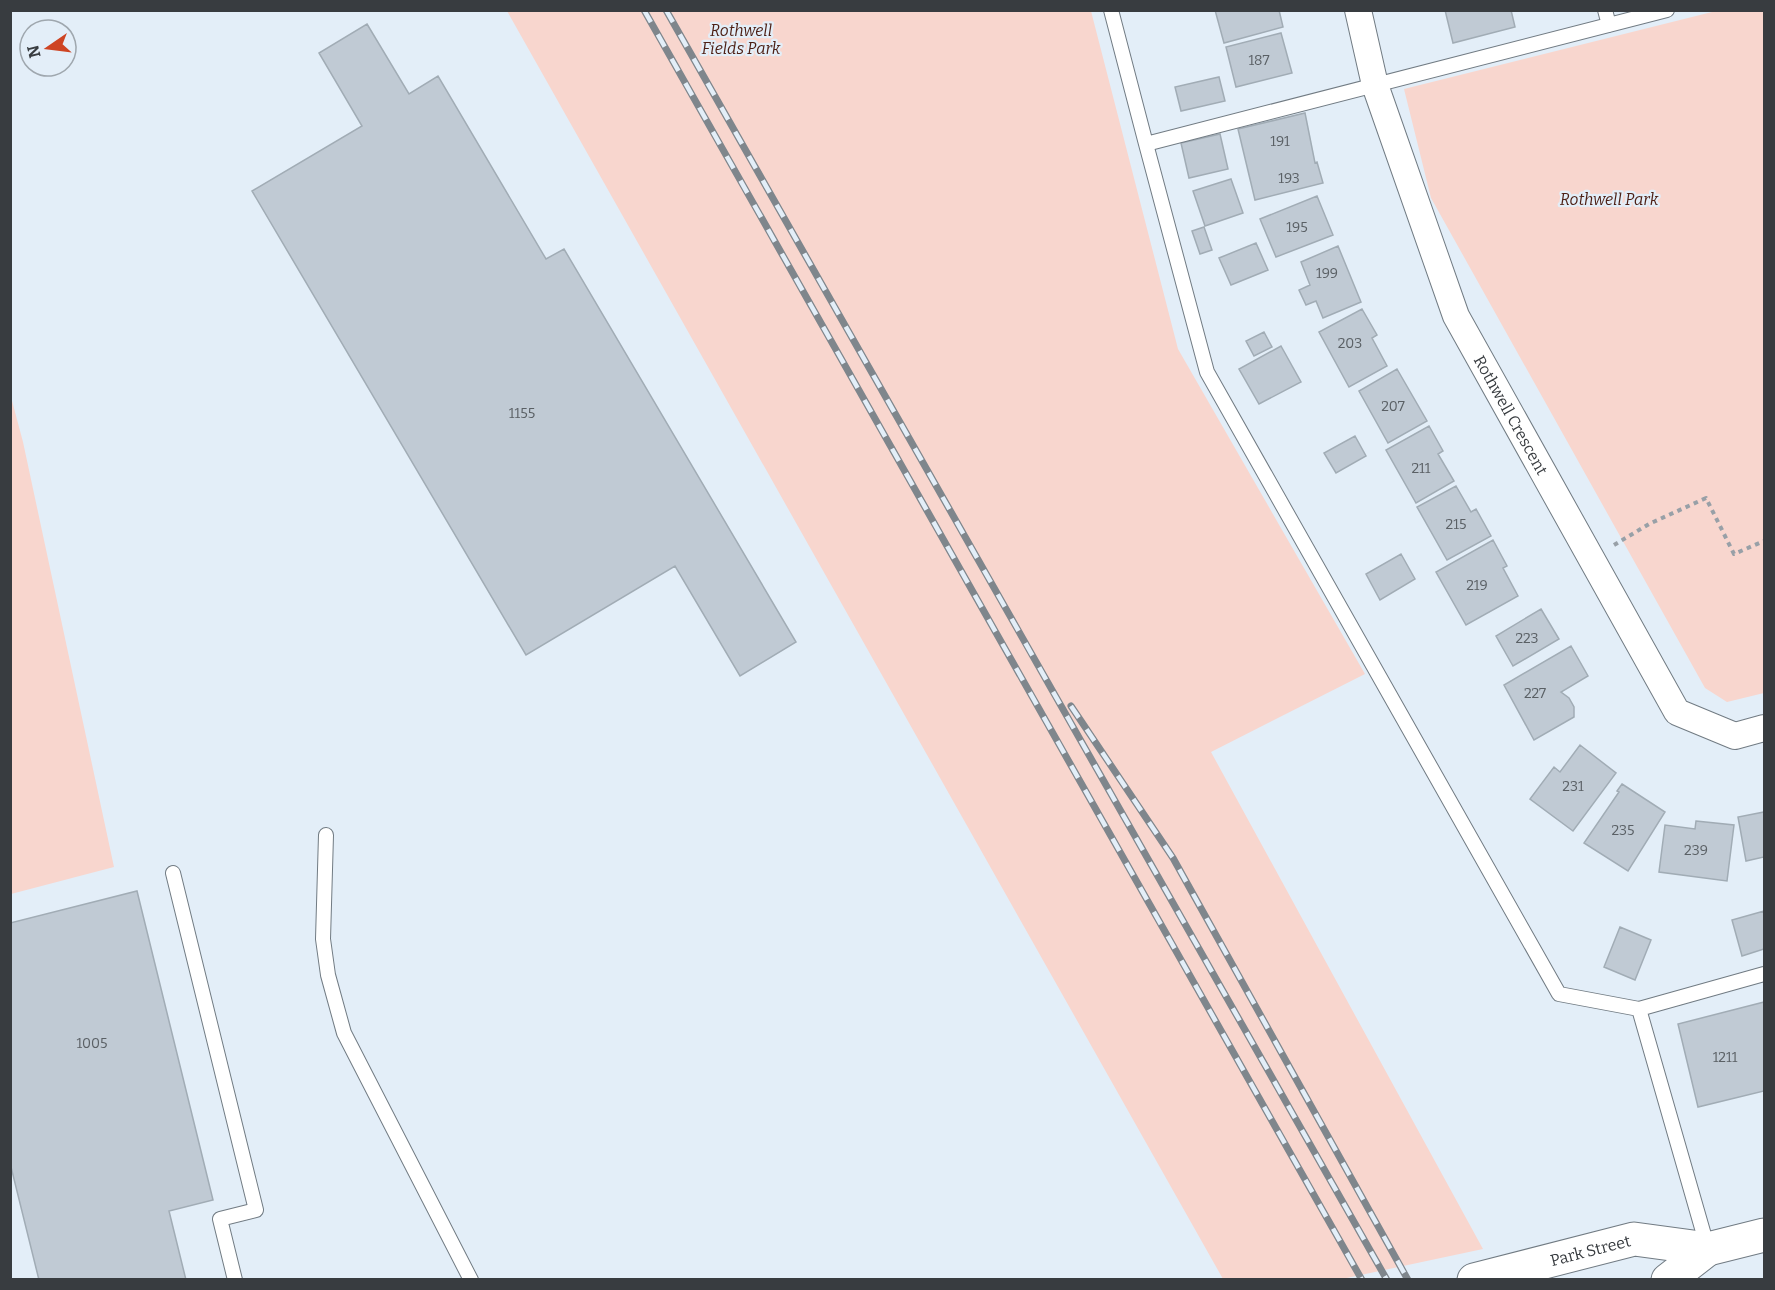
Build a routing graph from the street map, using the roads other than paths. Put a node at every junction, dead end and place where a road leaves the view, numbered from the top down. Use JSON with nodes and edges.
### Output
{"nodes":[{"id":1,"x":1111,"y":10,"type":"edge"},
{"id":2,"x":1358,"y":10,"type":"edge"},
{"id":3,"x":1605,"y":10,"type":"edge"},
{"id":4,"x":1667,"y":10,"type":"edge"},
{"id":5,"x":1609,"y":25,"type":"junction"},
{"id":6,"x":1376,"y":86,"type":"junction"},
{"id":7,"x":1146,"y":144,"type":"junction"},
{"id":8,"x":1764,"y":728,"type":"edge"},
{"id":9,"x":326,"y":834,"type":"dead end"},
{"id":10,"x":173,"y":873,"type":"dead end"},
{"id":11,"x":1764,"y":974,"type":"edge"},
{"id":12,"x":1639,"y":1009,"type":"junction"},
{"id":13,"x":1764,"y":1234,"type":"edge"},
{"id":14,"x":1708,"y":1249,"type":"junction"},
{"id":15,"x":235,"y":1280,"type":"edge"},
{"id":16,"x":471,"y":1280,"type":"edge"},
{"id":17,"x":1474,"y":1280,"type":"edge"},
{"id":18,"x":1668,"y":1280,"type":"edge"}],
"edges":[{"from":1,"to":7,"type":"lane"},
{"from":2,"to":6,"type":"street","name":"Rothwell Crescent"},
{"from":3,"to":5,"type":"lane"},
{"from":4,"to":5,"type":"lane"},
{"from":5,"to":6,"type":"lane"},
{"from":6,"to":7,"type":"lane"},
{"from":6,"to":8,"type":"street","name":"Rothwell Crescent"},
{"from":7,"to":12,"type":"lane"},
{"from":9,"to":16,"type":"lane"},
{"from":10,"to":15,"type":"lane"},
{"from":11,"to":12,"type":"lane"},
{"from":12,"to":14,"type":"lane"},
{"from":13,"to":14,"type":"main road","name":"Park Street"},
{"from":14,"to":17,"type":"main road","name":"Park Street"},
{"from":14,"to":18,"type":"main road","name":"Park Street"}]}
